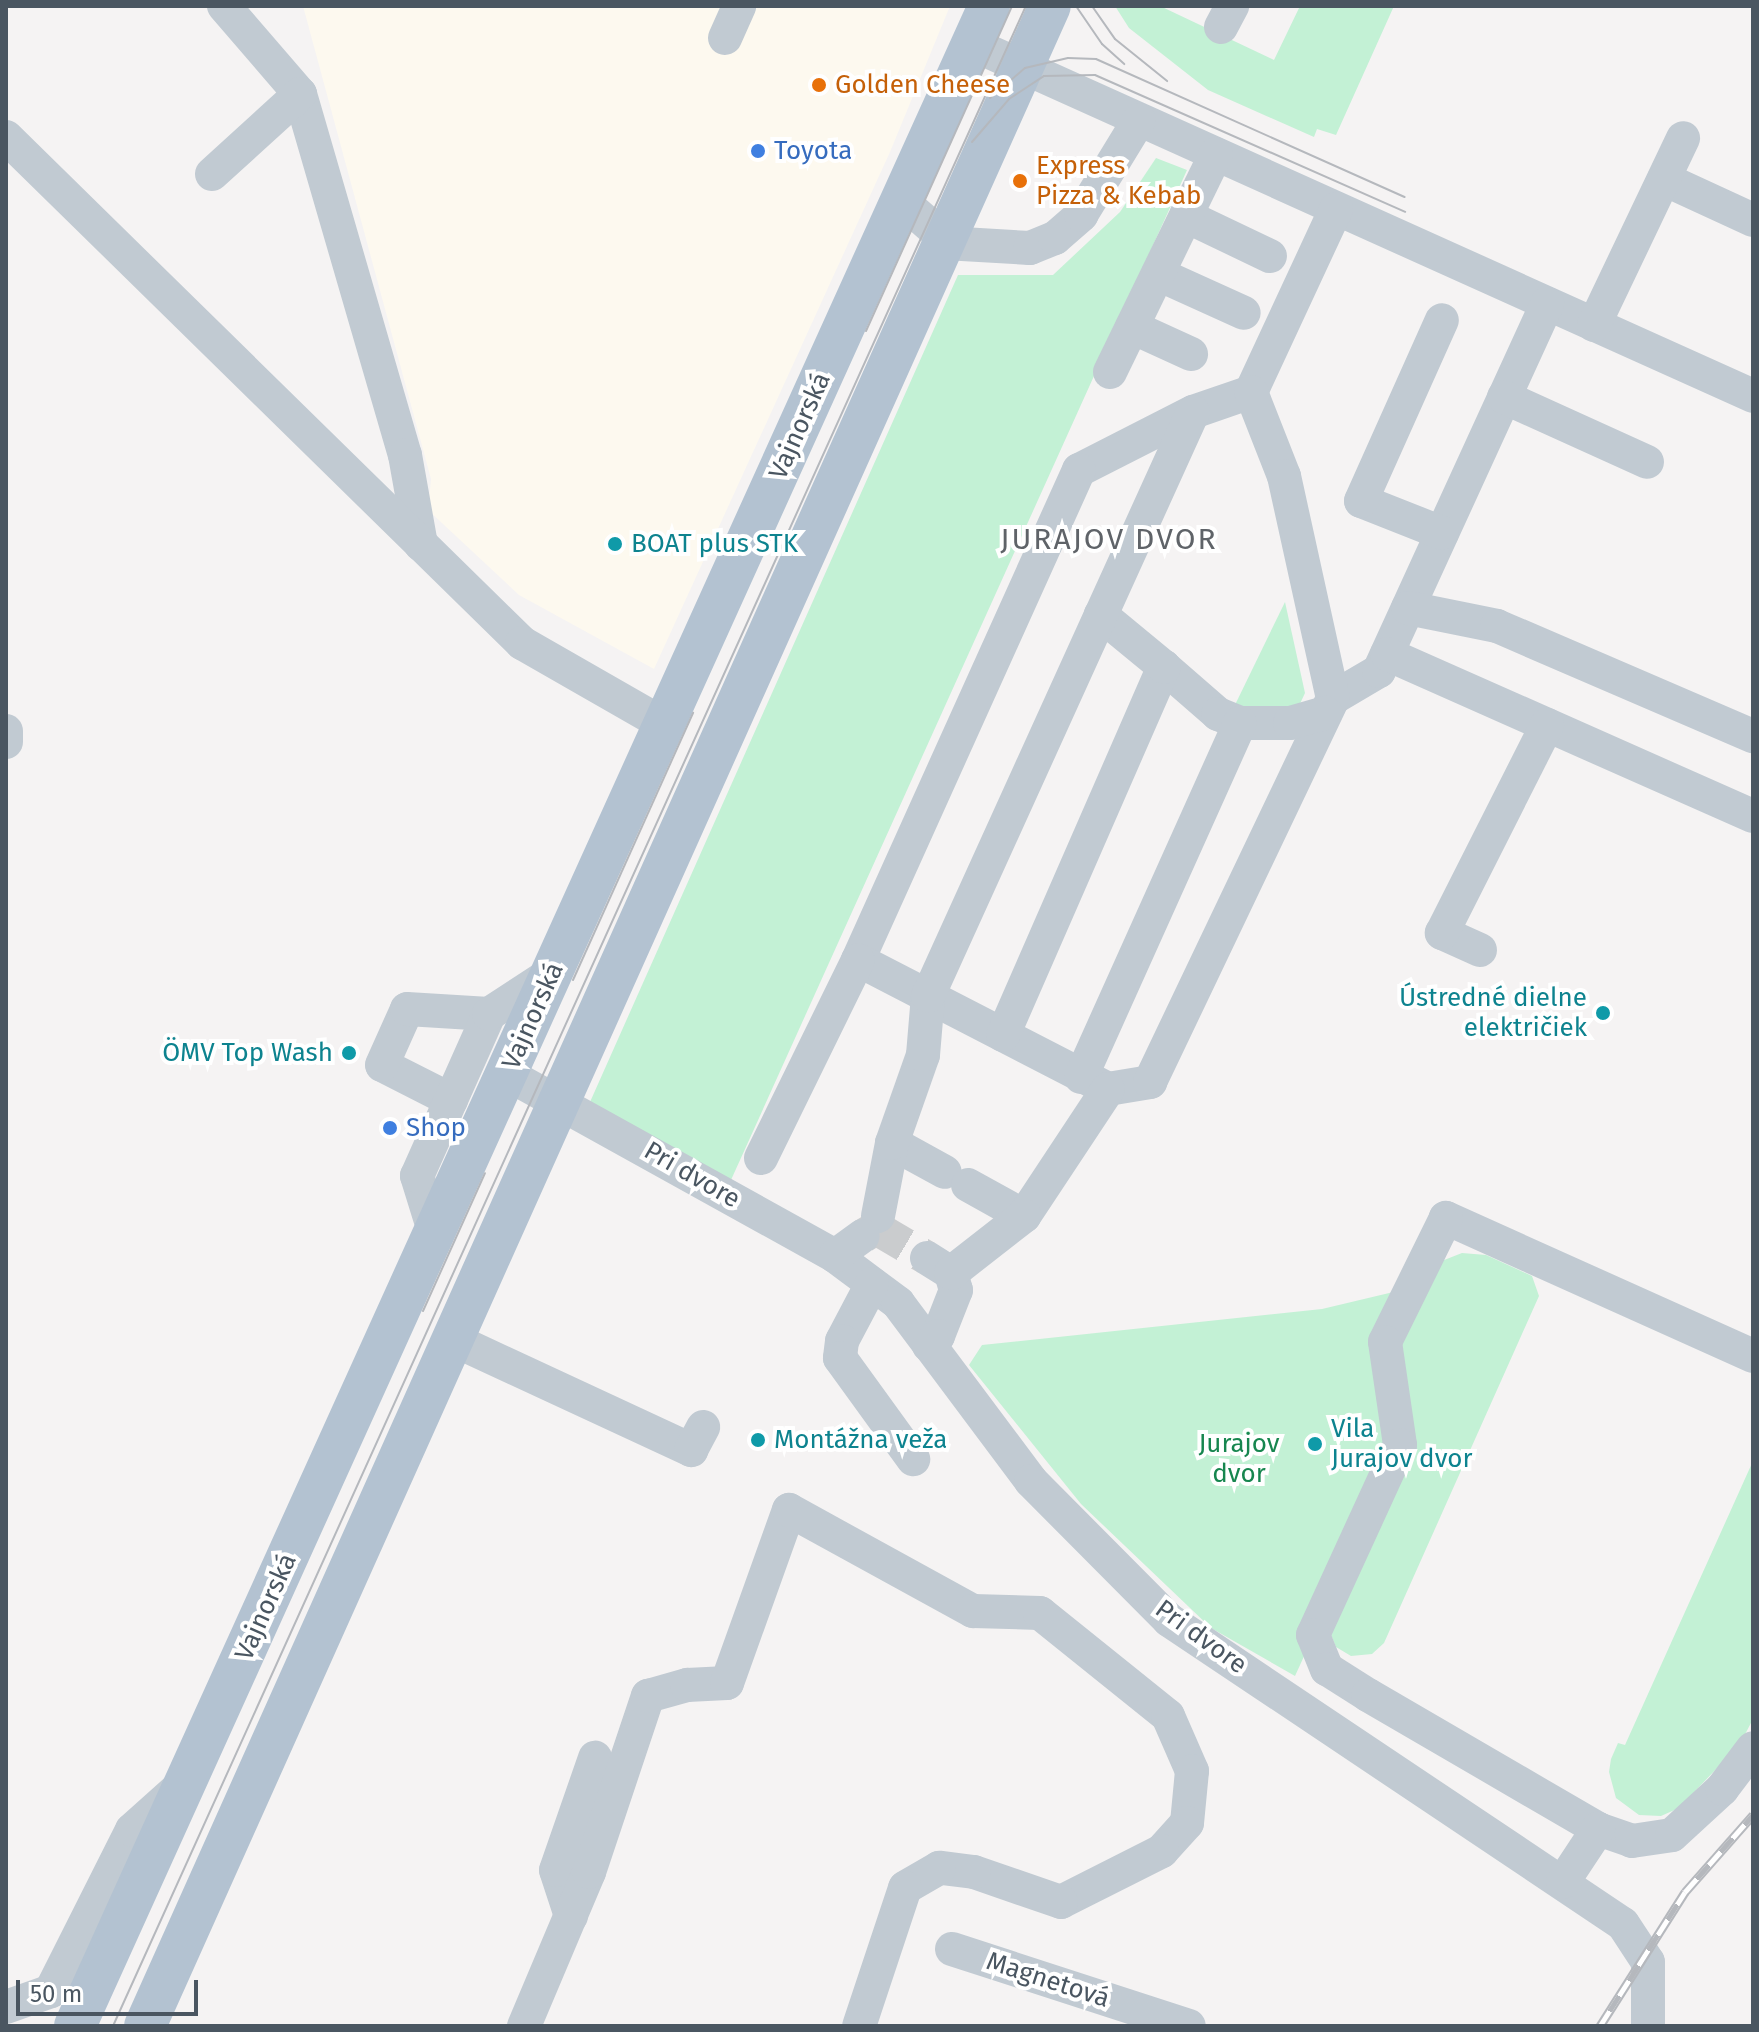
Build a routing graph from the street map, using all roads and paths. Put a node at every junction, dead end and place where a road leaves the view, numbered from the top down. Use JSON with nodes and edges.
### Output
{"nodes":[{"id":1,"x":224,"y":6,"type":"edge"},
{"id":2,"x":739,"y":6,"type":"edge"},
{"id":3,"x":989,"y":6,"type":"edge"},
{"id":4,"x":1050,"y":6,"type":"edge"},
{"id":5,"x":725,"y":38,"type":"dead end"},
{"id":6,"x":972,"y":44,"type":"junction"},
{"id":7,"x":1020,"y":66,"type":"junction"},
{"id":8,"x":300,"y":94,"type":"junction"},
{"id":9,"x":1139,"y":120,"type":"junction"},
{"id":10,"x":6,"y":137,"type":"edge"},
{"id":11,"x":1683,"y":138,"type":"dead end"},
{"id":12,"x":1216,"y":154,"type":"junction"},
{"id":13,"x":212,"y":174,"type":"dead end"},
{"id":14,"x":1664,"y":179,"type":"junction"},
{"id":15,"x":902,"y":201,"type":"junction"},
{"id":16,"x":1336,"y":209,"type":"junction"},
{"id":17,"x":1186,"y":216,"type":"junction"},
{"id":18,"x":1753,"y":220,"type":"edge"},
{"id":19,"x":943,"y":237,"type":"junction"},
{"id":20,"x":1270,"y":256,"type":"dead end"},
{"id":21,"x":1158,"y":274,"type":"junction"},
{"id":22,"x":1547,"y":304,"type":"junction"},
{"id":23,"x":1244,"y":313,"type":"dead end"},
{"id":24,"x":1442,"y":320,"type":"dead end"},
{"id":25,"x":1594,"y":325,"type":"junction"},
{"id":26,"x":1132,"y":327,"type":"junction"},
{"id":27,"x":1191,"y":354,"type":"dead end"},
{"id":28,"x":1110,"y":372,"type":"dead end"},
{"id":29,"x":1251,"y":392,"type":"junction"},
{"id":30,"x":1753,"y":396,"type":"edge"},
{"id":31,"x":1504,"y":397,"type":"junction"},
{"id":32,"x":1193,"y":412,"type":"junction"},
{"id":33,"x":1647,"y":462,"type":"dead end"},
{"id":34,"x":1442,"y":533,"type":"junction"},
{"id":35,"x":421,"y":545,"type":"junction"},
{"id":36,"x":1408,"y":608,"type":"junction"},
{"id":37,"x":1101,"y":615,"type":"junction"},
{"id":38,"x":1387,"y":654,"type":"junction"},
{"id":39,"x":1164,"y":667,"type":"junction"},
{"id":40,"x":1330,"y":706,"type":"junction"},
{"id":41,"x":1240,"y":723,"type":"junction"},
{"id":42,"x":665,"y":725,"type":"junction"},
{"id":43,"x":1547,"y":725,"type":"junction"},
{"id":44,"x":6,"y":731,"type":"edge"},
{"id":45,"x":1753,"y":736,"type":"edge"},
{"id":46,"x":6,"y":742,"type":"edge"},
{"id":47,"x":1753,"y":816,"type":"edge"},
{"id":48,"x":1480,"y":950,"type":"dead end"},
{"id":49,"x":858,"y":960,"type":"junction"},
{"id":50,"x":552,"y":973,"type":"junction"},
{"id":51,"x":928,"y":996,"type":"junction"},
{"id":52,"x":489,"y":1014,"type":"junction"},
{"id":53,"x":1003,"y":1035,"type":"junction"},
{"id":54,"x":507,"y":1074,"type":"junction"},
{"id":55,"x":1094,"y":1083,"type":"junction"},
{"id":56,"x":451,"y":1100,"type":"junction"},
{"id":57,"x":558,"y":1101,"type":"junction"},
{"id":58,"x":892,"y":1143,"type":"junction"},
{"id":59,"x":761,"y":1158,"type":"dead end"},
{"id":60,"x":1024,"y":1216,"type":"junction"},
{"id":61,"x":435,"y":1234,"type":"junction"},
{"id":62,"x":835,"y":1256,"type":"junction"},
{"id":63,"x":872,"y":1284,"type":"junction"},
{"id":64,"x":452,"y":1339,"type":"junction"},
{"id":65,"x":929,"y":1345,"type":"junction"},
{"id":66,"x":1753,"y":1356,"type":"edge"},
{"id":67,"x":703,"y":1427,"type":"dead end"},
{"id":68,"x":913,"y":1459,"type":"dead end"},
{"id":69,"x":1753,"y":1748,"type":"edge"},
{"id":70,"x":595,"y":1758,"type":"dead end"},
{"id":71,"x":186,"y":1781,"type":"junction"},
{"id":72,"x":1592,"y":1840,"type":"junction"},
{"id":73,"x":1563,"y":1882,"type":"junction"},
{"id":74,"x":571,"y":1916,"type":"junction"},
{"id":75,"x":952,"y":1949,"type":"dead end"},
{"id":76,"x":6,"y":2007,"type":"edge"},
{"id":77,"x":6,"y":2016,"type":"edge"},
{"id":78,"x":30,"y":2026,"type":"edge"},
{"id":79,"x":75,"y":2026,"type":"edge"},
{"id":80,"x":145,"y":2026,"type":"edge"},
{"id":81,"x":524,"y":2026,"type":"edge"},
{"id":82,"x":859,"y":2026,"type":"edge"},
{"id":83,"x":1189,"y":2026,"type":"edge"},
{"id":84,"x":1648,"y":2026,"type":"edge"}],
"edges":[{"from":1,"to":8,"type":"street"},
{"from":2,"to":5,"type":"street"},
{"from":3,"to":6,"type":"main road","name":"Vajnorská"},
{"from":4,"to":7,"type":"main road","name":"Vajnorská"},
{"from":6,"to":7,"type":"street"},
{"from":6,"to":15,"type":"main road","name":"Vajnorská"},
{"from":7,"to":9,"type":"street"},
{"from":7,"to":19,"type":"main road","name":"Vajnorská"},
{"from":8,"to":13,"type":"street"},
{"from":8,"to":35,"type":"street"},
{"from":9,"to":12,"type":"street"},
{"from":9,"to":19,"type":"street"},
{"from":10,"to":35,"type":"street"},
{"from":11,"to":14,"type":"street"},
{"from":12,"to":16,"type":"street"},
{"from":12,"to":17,"type":"street"},
{"from":14,"to":18,"type":"street"},
{"from":14,"to":25,"type":"street"},
{"from":15,"to":19,"type":"street"},
{"from":15,"to":42,"type":"main road","name":"Vajnorská"},
{"from":16,"to":22,"type":"street"},
{"from":16,"to":29,"type":"street"},
{"from":17,"to":20,"type":"street"},
{"from":17,"to":21,"type":"street"},
{"from":19,"to":57,"type":"main road","name":"Vajnorská"},
{"from":21,"to":23,"type":"street"},
{"from":21,"to":26,"type":"street"},
{"from":22,"to":25,"type":"street"},
{"from":22,"to":31,"type":"street"},
{"from":24,"to":34,"type":"street"},
{"from":25,"to":30,"type":"street"},
{"from":26,"to":27,"type":"street"},
{"from":26,"to":28,"type":"street"},
{"from":29,"to":32,"type":"street"},
{"from":29,"to":40,"type":"street"},
{"from":31,"to":33,"type":"street"},
{"from":31,"to":34,"type":"street"},
{"from":32,"to":37,"type":"street"},
{"from":32,"to":49,"type":"street"},
{"from":34,"to":36,"type":"street"},
{"from":35,"to":42,"type":"street"},
{"from":36,"to":38,"type":"street"},
{"from":36,"to":45,"type":"street"},
{"from":37,"to":39,"type":"street"},
{"from":37,"to":51,"type":"street"},
{"from":38,"to":40,"type":"street"},
{"from":38,"to":43,"type":"street"},
{"from":39,"to":41,"type":"street"},
{"from":39,"to":53,"type":"street"},
{"from":40,"to":41,"type":"street"},
{"from":40,"to":55,"type":"street"},
{"from":41,"to":55,"type":"street"},
{"from":42,"to":50,"type":"main road","name":"Vajnorská"},
{"from":43,"to":47,"type":"street"},
{"from":43,"to":48,"type":"street"},
{"from":44,"to":46,"type":"street"},
{"from":49,"to":51,"type":"street"},
{"from":49,"to":59,"type":"street"},
{"from":50,"to":52,"type":"street"},
{"from":50,"to":54,"type":"main road","name":"Vajnorská"},
{"from":51,"to":53,"type":"street"},
{"from":51,"to":58,"type":"street"},
{"from":52,"to":56,"type":"street"},
{"from":52,"to":56,"type":"street"},
{"from":53,"to":55,"type":"street"},
{"from":54,"to":57,"type":"street","name":"Pri dvore"},
{"from":54,"to":61,"type":"main road","name":"Vajnorská"},
{"from":55,"to":60,"type":"street"},
{"from":56,"to":61,"type":"street"},
{"from":57,"to":62,"type":"street","name":"Pri dvore"},
{"from":57,"to":64,"type":"main road","name":"Vajnorská"},
{"from":58,"to":60,"type":"street"},
{"from":58,"to":62,"type":"street"},
{"from":60,"to":65,"type":"street"},
{"from":61,"to":71,"type":"main road","name":"Vajnorská"},
{"from":62,"to":63,"type":"street","name":"Pri dvore"},
{"from":63,"to":65,"type":"street","name":"Pri dvore"},
{"from":63,"to":68,"type":"street"},
{"from":64,"to":67,"type":"street"},
{"from":64,"to":80,"type":"main road","name":"Vajnorská"},
{"from":65,"to":73,"type":"street","name":"Pri dvore"},
{"from":66,"to":72,"type":"street"},
{"from":69,"to":72,"type":"street"},
{"from":70,"to":74,"type":"street"},
{"from":71,"to":76,"type":"street"},
{"from":71,"to":79,"type":"main road","name":"Vajnorská"},
{"from":72,"to":73,"type":"street"},
{"from":73,"to":84,"type":"street","name":"Pri dvore"},
{"from":74,"to":81,"type":"street"},
{"from":74,"to":82,"type":"street"},
{"from":75,"to":83,"type":"street","name":"Magnetová"},
{"from":77,"to":78,"type":"street"}]}
